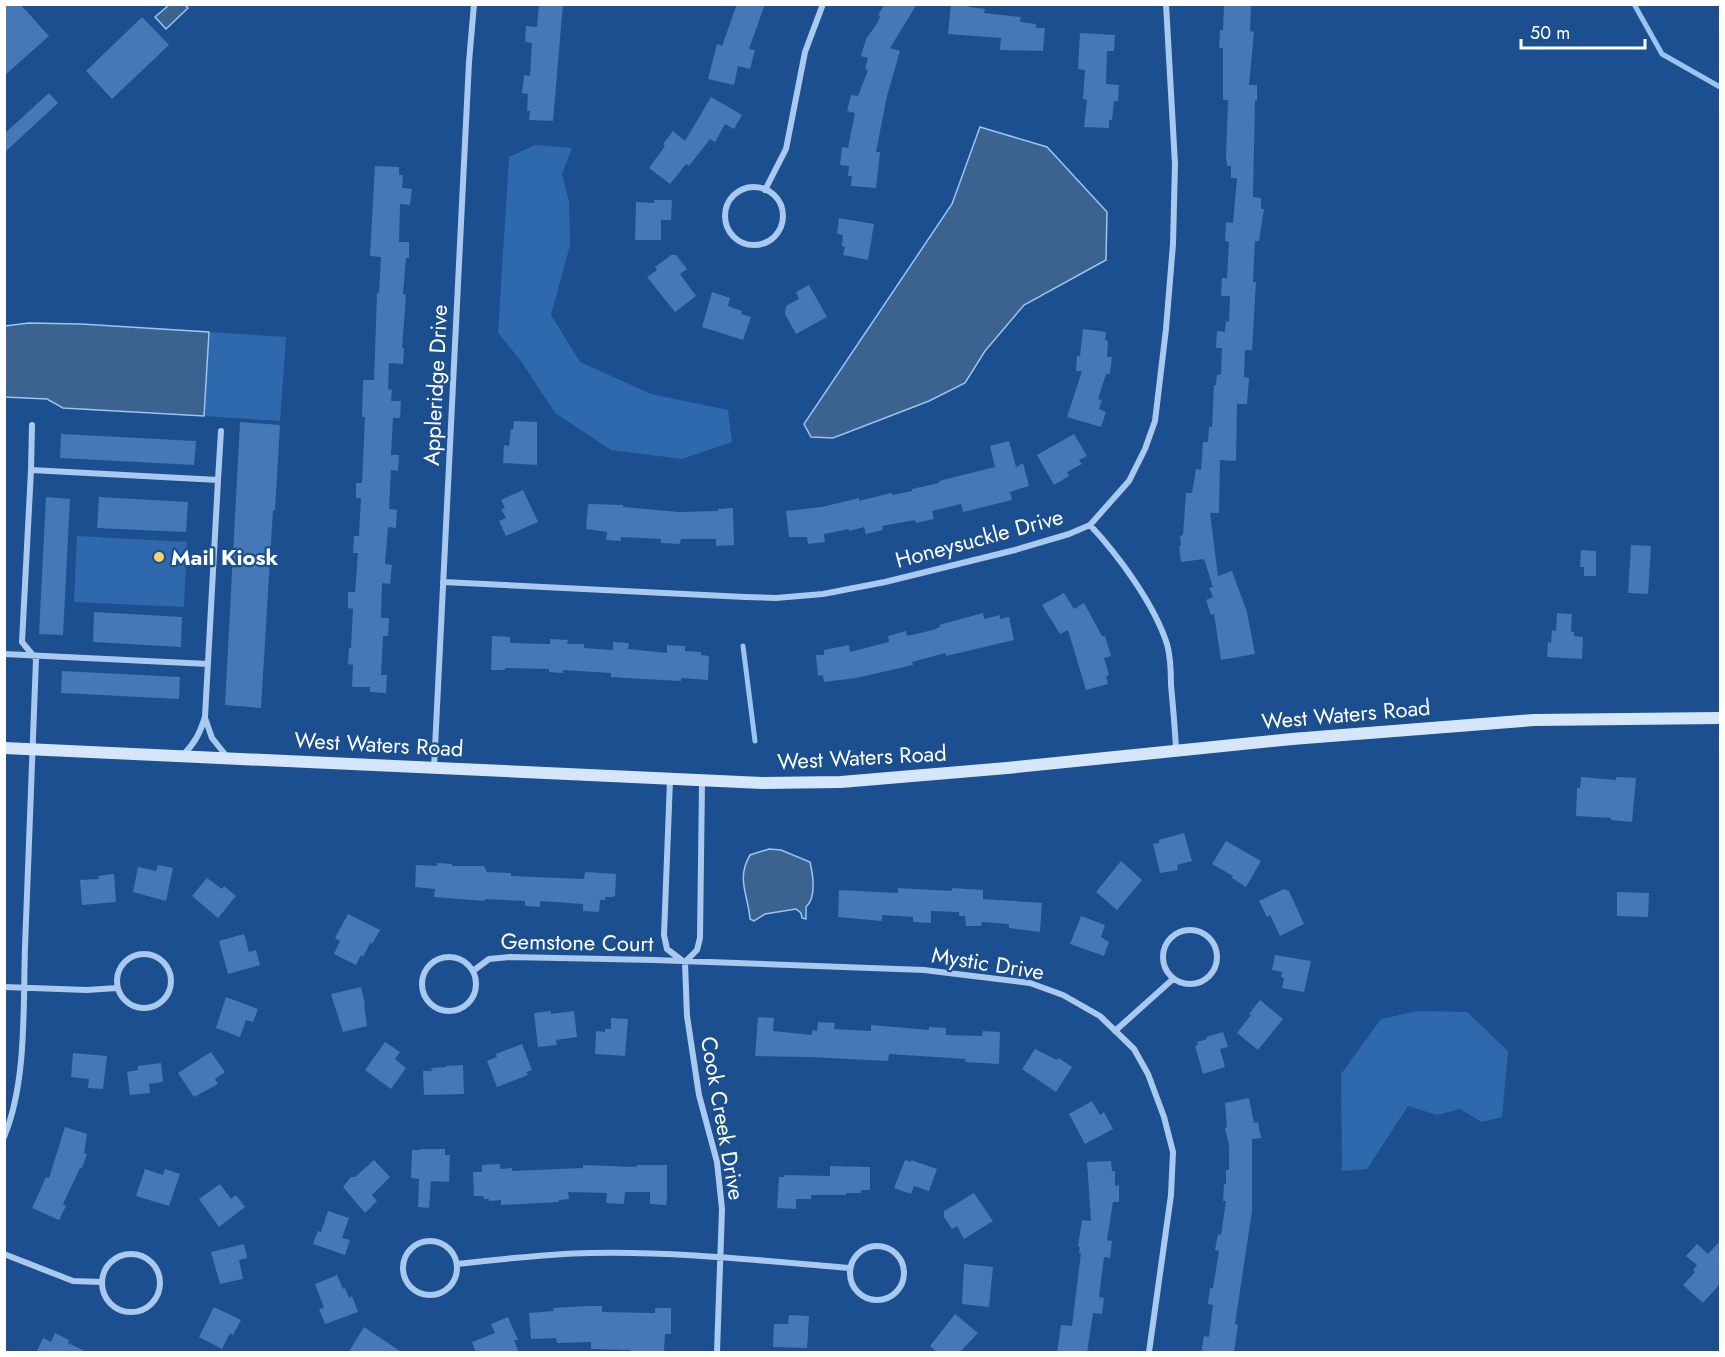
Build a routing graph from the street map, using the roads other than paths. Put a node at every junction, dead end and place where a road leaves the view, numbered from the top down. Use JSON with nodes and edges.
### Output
{"nodes":[{"id":1,"x":474,"y":4,"type":"edge"},
{"id":2,"x":824,"y":4,"type":"edge"},
{"id":3,"x":1166,"y":4,"type":"edge"},
{"id":4,"x":765,"y":190,"type":"junction"},
{"id":5,"x":32,"y":425,"type":"dead end"},
{"id":6,"x":221,"y":432,"type":"dead end"},
{"id":7,"x":31,"y":470,"type":"junction"},
{"id":8,"x":218,"y":480,"type":"junction"},
{"id":9,"x":1090,"y":525,"type":"junction"},
{"id":10,"x":443,"y":582,"type":"junction"},
{"id":11,"x":4,"y":654,"type":"edge"},
{"id":12,"x":32,"y":656,"type":"junction"},
{"id":13,"x":208,"y":664,"type":"junction"},
{"id":14,"x":205,"y":717,"type":"junction"},
{"id":15,"x":1720,"y":718,"type":"edge"},
{"id":16,"x":4,"y":748,"type":"edge"},
{"id":17,"x":34,"y":749,"type":"junction"},
{"id":18,"x":1176,"y":750,"type":"junction"},
{"id":19,"x":181,"y":756,"type":"junction"},
{"id":20,"x":229,"y":759,"type":"junction"},
{"id":21,"x":434,"y":768,"type":"junction"},
{"id":22,"x":670,"y":780,"type":"junction"},
{"id":23,"x":702,"y":782,"type":"junction"},
{"id":24,"x":685,"y":962,"type":"junction"},
{"id":25,"x":473,"y":971,"type":"junction"},
{"id":26,"x":1173,"y":979,"type":"junction"},
{"id":27,"x":4,"y":987,"type":"edge"},
{"id":28,"x":23,"y":987,"type":"junction"},
{"id":29,"x":117,"y":988,"type":"junction"},
{"id":30,"x":1116,"y":1031,"type":"junction"},
{"id":31,"x":4,"y":1137,"type":"edge"},
{"id":32,"x":4,"y":1254,"type":"edge"},
{"id":33,"x":720,"y":1257,"type":"junction"},
{"id":34,"x":457,"y":1264,"type":"junction"},
{"id":35,"x":850,"y":1268,"type":"junction"},
{"id":36,"x":102,"y":1282,"type":"junction"},
{"id":37,"x":717,"y":1353,"type":"edge"},
{"id":38,"x":1149,"y":1353,"type":"edge"}],
"edges":[{"from":1,"to":10,"type":"street","name":"Appleridge Drive"},
{"from":2,"to":4,"type":"street"},
{"from":3,"to":9,"type":"street","name":"Honeysuckle Drive"},
{"from":4,"to":4,"type":"street"},
{"from":5,"to":7,"type":"street"},
{"from":6,"to":8,"type":"street"},
{"from":7,"to":8,"type":"street"},
{"from":7,"to":12,"type":"street"},
{"from":8,"to":13,"type":"street"},
{"from":9,"to":10,"type":"street","name":"Honeysuckle Drive"},
{"from":9,"to":18,"type":"street"},
{"from":10,"to":21,"type":"street","name":"Appleridge Drive"},
{"from":11,"to":12,"type":"street"},
{"from":12,"to":13,"type":"street"},
{"from":12,"to":17,"type":"street"},
{"from":13,"to":14,"type":"street"},
{"from":14,"to":19,"type":"street"},
{"from":14,"to":20,"type":"street"},
{"from":15,"to":18,"type":"street","name":"West Waters Road"},
{"from":16,"to":17,"type":"street","name":"West Waters Road"},
{"from":17,"to":19,"type":"street","name":"West Waters Road"},
{"from":17,"to":28,"type":"street"},
{"from":18,"to":23,"type":"street","name":"West Waters Road"},
{"from":19,"to":20,"type":"street","name":"West Waters Road"},
{"from":20,"to":21,"type":"street","name":"West Waters Road"},
{"from":21,"to":22,"type":"street","name":"West Waters Road"},
{"from":22,"to":23,"type":"street","name":"West Waters Road"},
{"from":22,"to":24,"type":"street"},
{"from":23,"to":24,"type":"street"},
{"from":24,"to":25,"type":"street","name":"Gemstone Court"},
{"from":24,"to":30,"type":"street","name":"Mystic Drive"},
{"from":24,"to":33,"type":"street","name":"Cook Creek Drive"},
{"from":25,"to":25,"type":"street","name":"Gemstone Court"},
{"from":26,"to":26,"type":"street"},
{"from":26,"to":30,"type":"street"},
{"from":27,"to":28,"type":"street"},
{"from":28,"to":29,"type":"street"},
{"from":28,"to":31,"type":"street"},
{"from":29,"to":29,"type":"street"},
{"from":30,"to":38,"type":"street","name":"Mystic Drive"},
{"from":32,"to":36,"type":"street"},
{"from":33,"to":34,"type":"street"},
{"from":33,"to":35,"type":"street"},
{"from":33,"to":37,"type":"street","name":"Cook Creek Drive"},
{"from":34,"to":34,"type":"street"},
{"from":35,"to":35,"type":"street"},
{"from":36,"to":36,"type":"street"}]}
